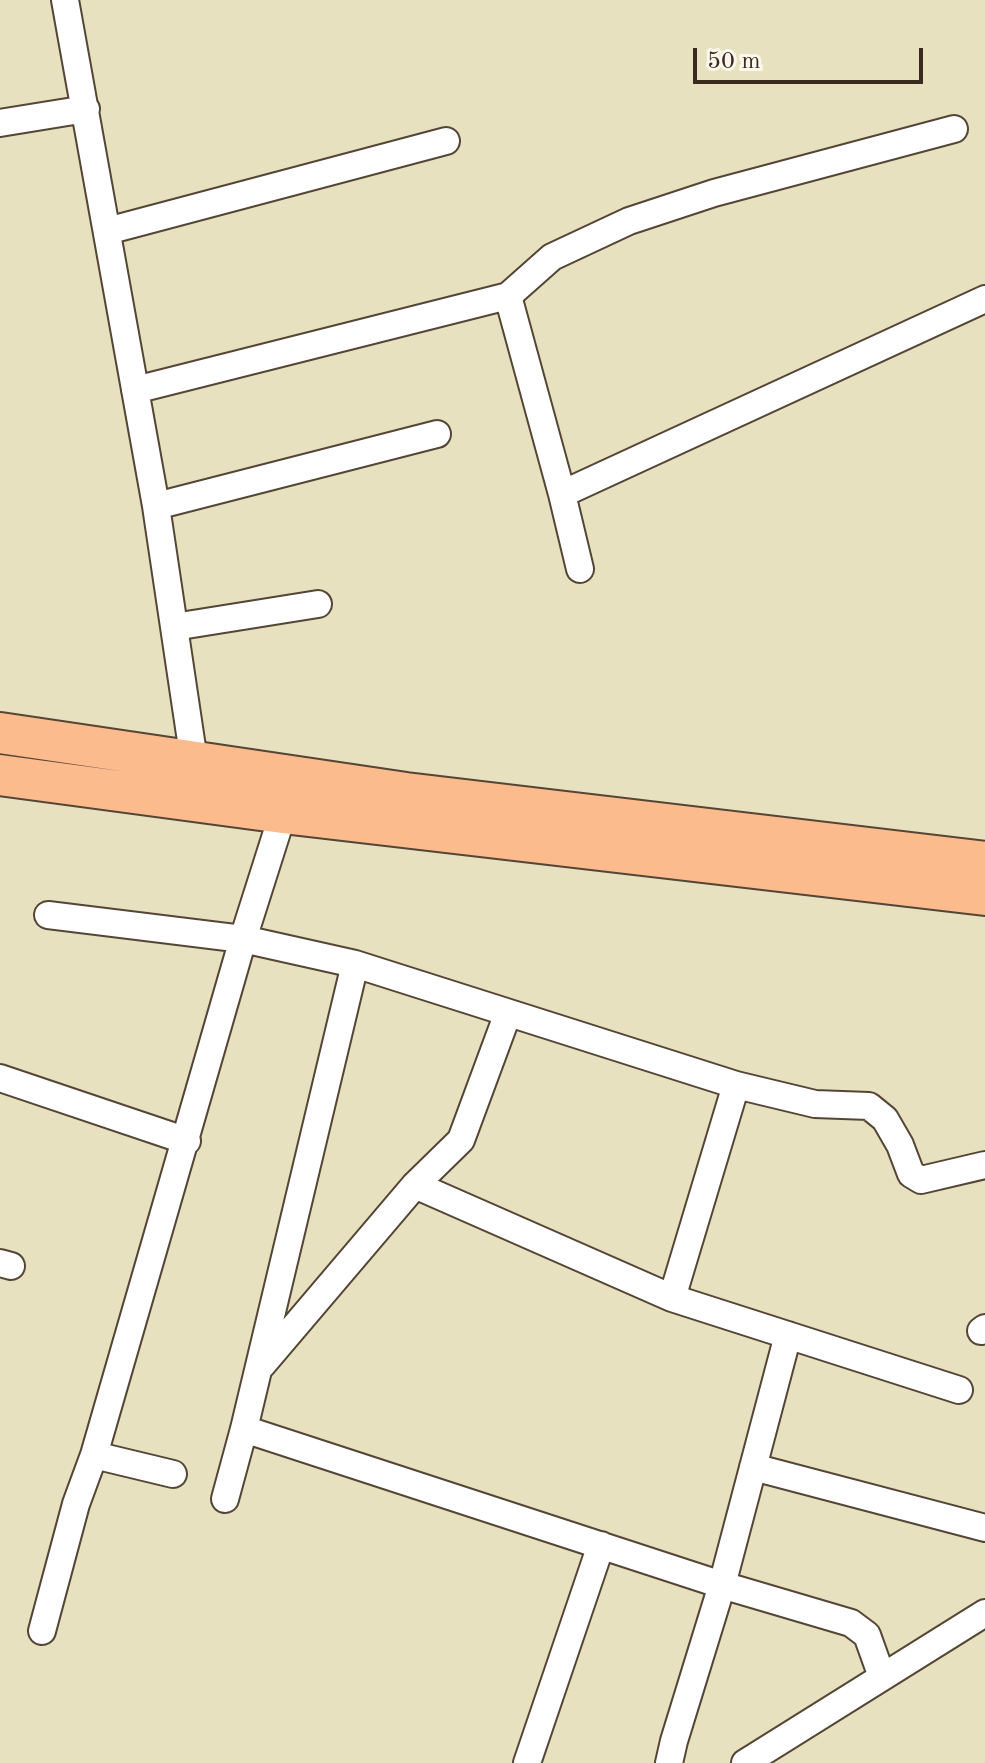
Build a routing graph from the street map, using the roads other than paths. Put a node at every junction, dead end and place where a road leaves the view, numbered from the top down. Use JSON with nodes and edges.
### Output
{"nodes":[{"id":1,"x":67,"y":1,"type":"edge"},
{"id":2,"x":86,"y":109,"type":"junction"},
{"id":3,"x":0,"y":123,"type":"edge"},
{"id":4,"x":954,"y":129,"type":"dead end"},
{"id":5,"x":446,"y":141,"type":"dead end"},
{"id":6,"x":107,"y":231,"type":"junction"},
{"id":7,"x":508,"y":296,"type":"junction"},
{"id":8,"x":985,"y":299,"type":"edge"},
{"id":9,"x":135,"y":390,"type":"junction"},
{"id":10,"x":437,"y":434,"type":"dead end"},
{"id":11,"x":562,"y":494,"type":"junction"},
{"id":12,"x":156,"y":506,"type":"junction"},
{"id":13,"x":580,"y":569,"type":"dead end"},
{"id":14,"x":318,"y":604,"type":"dead end"},
{"id":15,"x":174,"y":627,"type":"junction"},
{"id":16,"x":0,"y":733,"type":"edge"},
{"id":17,"x":194,"y":761,"type":"junction"},
{"id":18,"x":0,"y":775,"type":"edge"},
{"id":19,"x":283,"y":813,"type":"junction"},
{"id":20,"x":985,"y":862,"type":"edge"},
{"id":21,"x":985,"y":895,"type":"edge"},
{"id":22,"x":48,"y":915,"type":"dead end"},
{"id":23,"x":243,"y":939,"type":"junction"},
{"id":24,"x":355,"y":964,"type":"junction"},
{"id":25,"x":508,"y":1013,"type":"junction"},
{"id":26,"x":0,"y":1078,"type":"edge"},
{"id":27,"x":736,"y":1085,"type":"junction"},
{"id":28,"x":187,"y":1141,"type":"junction"},
{"id":29,"x":985,"y":1165,"type":"edge"},
{"id":30,"x":415,"y":1185,"type":"junction"},
{"id":31,"x":672,"y":1298,"type":"junction"},
{"id":32,"x":788,"y":1335,"type":"junction"},
{"id":33,"x":258,"y":1370,"type":"junction"},
{"id":34,"x":959,"y":1390,"type":"dead end"},
{"id":35,"x":244,"y":1429,"type":"junction"},
{"id":36,"x":94,"y":1455,"type":"junction"},
{"id":37,"x":753,"y":1467,"type":"junction"},
{"id":38,"x":173,"y":1474,"type":"dead end"},
{"id":39,"x":225,"y":1499,"type":"dead end"},
{"id":40,"x":985,"y":1528,"type":"edge"},
{"id":41,"x":601,"y":1545,"type":"junction"},
{"id":42,"x":722,"y":1585,"type":"junction"},
{"id":43,"x":985,"y":1613,"type":"edge"},
{"id":44,"x":42,"y":1631,"type":"dead end"},
{"id":45,"x":882,"y":1677,"type":"junction"},
{"id":46,"x":527,"y":1763,"type":"edge"},
{"id":47,"x":669,"y":1763,"type":"edge"},
{"id":48,"x":745,"y":1763,"type":"edge"}],
"edges":[{"from":1,"to":2,"type":"street"},
{"from":2,"to":3,"type":"street"},
{"from":2,"to":6,"type":"street"},
{"from":4,"to":7,"type":"street"},
{"from":5,"to":6,"type":"street"},
{"from":6,"to":9,"type":"street"},
{"from":7,"to":9,"type":"street"},
{"from":7,"to":11,"type":"street"},
{"from":8,"to":11,"type":"street"},
{"from":9,"to":12,"type":"street"},
{"from":10,"to":12,"type":"street"},
{"from":11,"to":13,"type":"street"},
{"from":12,"to":15,"type":"street"},
{"from":14,"to":15,"type":"street"},
{"from":15,"to":17,"type":"street"},
{"from":16,"to":17,"type":"main road"},
{"from":17,"to":20,"type":"main road"},
{"from":18,"to":19,"type":"main road"},
{"from":19,"to":21,"type":"main road"},
{"from":19,"to":23,"type":"street"},
{"from":22,"to":23,"type":"street"},
{"from":23,"to":24,"type":"street"},
{"from":23,"to":28,"type":"street"},
{"from":24,"to":25,"type":"street"},
{"from":24,"to":33,"type":"street"},
{"from":25,"to":27,"type":"street"},
{"from":25,"to":30,"type":"street"},
{"from":26,"to":28,"type":"street"},
{"from":27,"to":29,"type":"street"},
{"from":27,"to":31,"type":"street"},
{"from":28,"to":36,"type":"street"},
{"from":30,"to":31,"type":"street"},
{"from":30,"to":33,"type":"street"},
{"from":31,"to":32,"type":"street"},
{"from":32,"to":34,"type":"street"},
{"from":32,"to":37,"type":"street"},
{"from":33,"to":35,"type":"street"},
{"from":35,"to":39,"type":"street"},
{"from":35,"to":41,"type":"street"},
{"from":36,"to":38,"type":"street"},
{"from":36,"to":44,"type":"street"},
{"from":37,"to":40,"type":"street"},
{"from":37,"to":42,"type":"street"},
{"from":41,"to":42,"type":"street"},
{"from":41,"to":46,"type":"street"},
{"from":42,"to":45,"type":"street"},
{"from":42,"to":47,"type":"street"},
{"from":43,"to":45,"type":"street"},
{"from":45,"to":48,"type":"street"}]}
